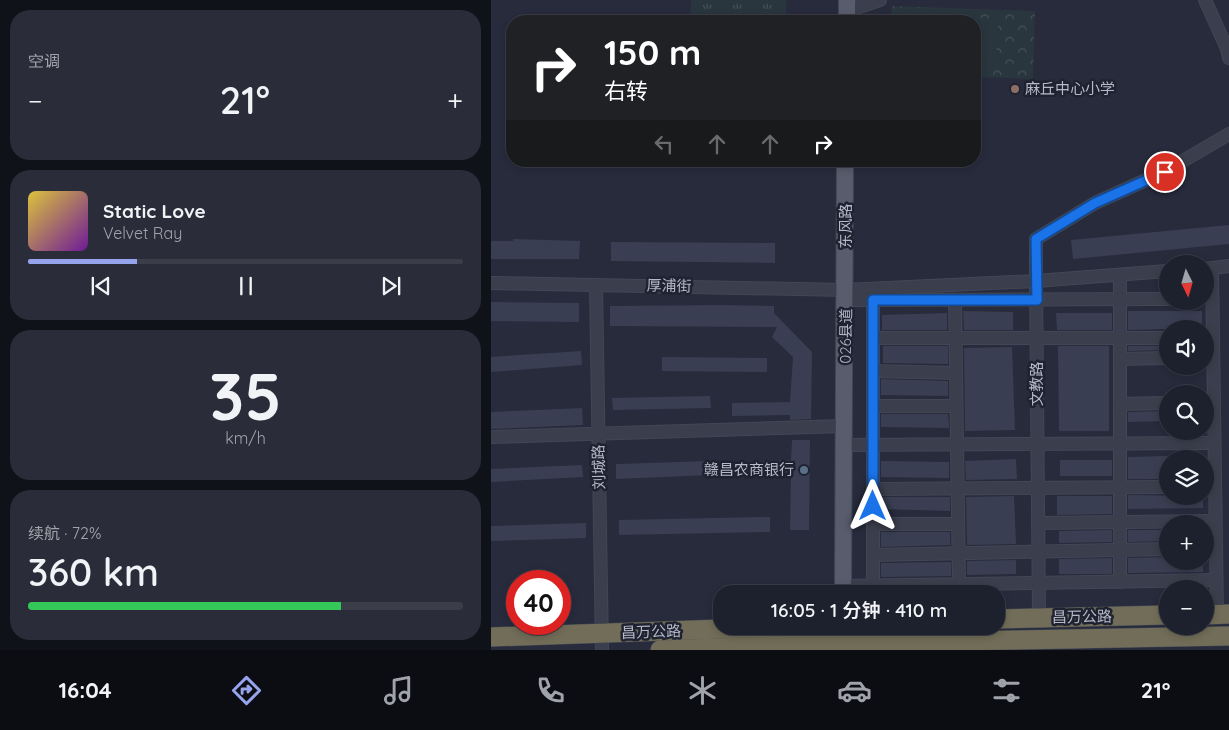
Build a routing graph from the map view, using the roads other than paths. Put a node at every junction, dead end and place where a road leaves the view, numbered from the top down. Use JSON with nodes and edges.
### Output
{"nodes":[{"id":1,"x":880,"y":0,"type":"edge"},
{"id":2,"x":1205,"y":0,"type":"edge"},
{"id":3,"x":847,"y":11,"type":"edge"},
{"id":4,"x":1229,"y":58,"type":"edge"},
{"id":5,"x":1229,"y":134,"type":"edge"},
{"id":6,"x":845,"y":167,"type":"edge"},
{"id":7,"x":1229,"y":266,"type":"edge"},
{"id":8,"x":1214,"y":267,"type":"edge"},
{"id":9,"x":1159,"y":273,"type":"edge"},
{"id":10,"x":1120,"y":275,"type":"junction"},
{"id":11,"x":1036,"y":281,"type":"junction"},
{"id":12,"x":491,"y":284,"type":"edge"},
{"id":13,"x":596,"y":285,"type":"junction"},
{"id":14,"x":846,"y":295,"type":"junction"},
{"id":15,"x":1159,"y":298,"type":"edge"},
{"id":16,"x":1120,"y":299,"type":"junction"},
{"id":17,"x":873,"y":300,"type":"junction"},
{"id":18,"x":955,"y":300,"type":"junction"},
{"id":19,"x":1037,"y":300,"type":"junction"},
{"id":20,"x":873,"y":338,"type":"junction"},
{"id":21,"x":1037,"y":338,"type":"junction"},
{"id":22,"x":1120,"y":338,"type":"junction"},
{"id":23,"x":1159,"y":338,"type":"edge"},
{"id":24,"x":955,"y":339,"type":"junction"},
{"id":25,"x":1120,"y":358,"type":"junction"},
{"id":26,"x":1159,"y":358,"type":"edge"},
{"id":27,"x":873,"y":371,"type":"junction"},
{"id":28,"x":956,"y":373,"type":"junction"},
{"id":29,"x":1120,"y":404,"type":"junction"},
{"id":30,"x":1159,"y":404,"type":"edge"},
{"id":31,"x":873,"y":406,"type":"junction"},
{"id":32,"x":956,"y":406,"type":"junction"},
{"id":33,"x":844,"y":426,"type":"junction"},
{"id":34,"x":598,"y":434,"type":"junction"},
{"id":35,"x":491,"y":437,"type":"edge"},
{"id":36,"x":1213,"y":440,"type":"edge"},
{"id":37,"x":1213,"y":443,"type":"junction"},
{"id":38,"x":1037,"y":444,"type":"junction"},
{"id":39,"x":1120,"y":444,"type":"junction"},
{"id":40,"x":844,"y":445,"type":"junction"},
{"id":41,"x":873,"y":445,"type":"junction"},
{"id":42,"x":957,"y":445,"type":"junction"},
{"id":43,"x":1212,"y":450,"type":"edge"},
{"id":44,"x":1120,"y":487,"type":"junction"},
{"id":45,"x":1159,"y":487,"type":"edge"},
{"id":46,"x":957,"y":488,"type":"junction"},
{"id":47,"x":1038,"y":488,"type":"junction"},
{"id":48,"x":873,"y":489,"type":"junction"},
{"id":49,"x":1212,"y":505,"type":"edge"},
{"id":50,"x":1215,"y":521,"type":"junction"},
{"id":51,"x":1120,"y":522,"type":"junction"},
{"id":52,"x":1038,"y":523,"type":"junction"},
{"id":53,"x":873,"y":524,"type":"junction"},
{"id":54,"x":958,"y":524,"type":"junction"},
{"id":55,"x":1214,"y":527,"type":"edge"},
{"id":56,"x":1159,"y":549,"type":"edge"},
{"id":57,"x":1120,"y":550,"type":"junction"},
{"id":58,"x":1038,"y":552,"type":"junction"},
{"id":59,"x":958,"y":554,"type":"junction"},
{"id":60,"x":873,"y":555,"type":"junction"},
{"id":61,"x":1214,"y":570,"type":"edge"},
{"id":62,"x":1216,"y":580,"type":"junction"},
{"id":63,"x":1120,"y":582,"type":"junction"},
{"id":64,"x":1039,"y":583,"type":"junction"},
{"id":65,"x":959,"y":584,"type":"junction"},
{"id":66,"x":843,"y":585,"type":"edge"},
{"id":67,"x":873,"y":585,"type":"edge"},
{"id":68,"x":916,"y":585,"type":"edge"},
{"id":69,"x":1219,"y":609,"type":"edge"},
{"id":70,"x":1159,"y":615,"type":"edge"},
{"id":71,"x":1039,"y":617,"type":"junction"},
{"id":72,"x":1005,"y":619,"type":"edge"},
{"id":73,"x":713,"y":633,"type":"edge"},
{"id":74,"x":1229,"y":636,"type":"edge"},
{"id":75,"x":491,"y":637,"type":"edge"},
{"id":76,"x":842,"y":640,"type":"edge"},
{"id":77,"x":601,"y":642,"type":"edge"},
{"id":78,"x":660,"y":650,"type":"edge"}],
"edges":[{"from":1,"to":3,"type":"street"},
{"from":2,"to":4,"type":"street"},
{"from":5,"to":11,"type":"street"},
{"from":6,"to":14,"type":"main road","name":"东风路"},
{"from":7,"to":8,"type":"street"},
{"from":9,"to":10,"type":"street"},
{"from":10,"to":11,"type":"street"},
{"from":10,"to":16,"type":"street"},
{"from":11,"to":14,"type":"street","name":"026县道"},
{"from":11,"to":19,"type":"street","name":"文教路"},
{"from":12,"to":13,"type":"street","name":"厚浦街"},
{"from":13,"to":14,"type":"street","name":"厚浦街"},
{"from":13,"to":34,"type":"street","name":"刘城路"},
{"from":14,"to":17,"type":"street"},
{"from":14,"to":33,"type":"main road","name":"026县道"},
{"from":15,"to":16,"type":"street"},
{"from":16,"to":19,"type":"street"},
{"from":16,"to":22,"type":"street"},
{"from":17,"to":18,"type":"street"},
{"from":17,"to":20,"type":"street"},
{"from":18,"to":19,"type":"street"},
{"from":18,"to":24,"type":"street"},
{"from":19,"to":21,"type":"street","name":"文教路"},
{"from":20,"to":24,"type":"street"},
{"from":20,"to":27,"type":"street"},
{"from":21,"to":22,"type":"street"},
{"from":21,"to":24,"type":"street"},
{"from":21,"to":38,"type":"street","name":"文教路"},
{"from":22,"to":23,"type":"street"},
{"from":22,"to":25,"type":"street"},
{"from":24,"to":28,"type":"street"},
{"from":25,"to":26,"type":"street"},
{"from":25,"to":29,"type":"street"},
{"from":27,"to":28,"type":"street"},
{"from":27,"to":31,"type":"street"},
{"from":28,"to":32,"type":"street"},
{"from":29,"to":30,"type":"street"},
{"from":29,"to":39,"type":"street"},
{"from":31,"to":32,"type":"street"},
{"from":31,"to":41,"type":"street"},
{"from":32,"to":42,"type":"street"},
{"from":33,"to":34,"type":"street"},
{"from":33,"to":40,"type":"main road","name":"026县道"},
{"from":34,"to":35,"type":"street"},
{"from":34,"to":77,"type":"street","name":"刘城路"},
{"from":36,"to":37,"type":"street"},
{"from":37,"to":39,"type":"street"},
{"from":37,"to":43,"type":"street"},
{"from":38,"to":39,"type":"street"},
{"from":38,"to":42,"type":"street"},
{"from":38,"to":47,"type":"street","name":"文教路"},
{"from":39,"to":44,"type":"street"},
{"from":40,"to":41,"type":"street"},
{"from":40,"to":66,"type":"main road","name":"026县道"},
{"from":41,"to":42,"type":"street"},
{"from":41,"to":48,"type":"street"},
{"from":42,"to":46,"type":"street"},
{"from":44,"to":45,"type":"street"},
{"from":44,"to":47,"type":"street"},
{"from":44,"to":51,"type":"street"},
{"from":46,"to":47,"type":"street"},
{"from":46,"to":48,"type":"street"},
{"from":46,"to":54,"type":"street"},
{"from":47,"to":52,"type":"street","name":"文教路"},
{"from":48,"to":53,"type":"street"},
{"from":49,"to":50,"type":"street"},
{"from":50,"to":51,"type":"street"},
{"from":50,"to":55,"type":"street"},
{"from":51,"to":52,"type":"street"},
{"from":51,"to":57,"type":"street"},
{"from":52,"to":58,"type":"street","name":"文教路"},
{"from":53,"to":54,"type":"street"},
{"from":53,"to":60,"type":"street"},
{"from":54,"to":59,"type":"street"},
{"from":56,"to":57,"type":"street"},
{"from":57,"to":58,"type":"street"},
{"from":57,"to":63,"type":"street"},
{"from":58,"to":59,"type":"street"},
{"from":58,"to":64,"type":"street","name":"文教路"},
{"from":59,"to":60,"type":"street"},
{"from":59,"to":65,"type":"street"},
{"from":60,"to":67,"type":"street"},
{"from":61,"to":62,"type":"street"},
{"from":62,"to":63,"type":"street"},
{"from":62,"to":69,"type":"street"},
{"from":63,"to":64,"type":"street"},
{"from":64,"to":65,"type":"street"},
{"from":64,"to":71,"type":"street","name":"文教路"},
{"from":65,"to":68,"type":"street"},
{"from":70,"to":71,"type":"highway","name":"昌万公路"},
{"from":71,"to":72,"type":"highway","name":"昌万公路"},
{"from":73,"to":77,"type":"highway","name":"昌万公路"},
{"from":74,"to":76,"type":"highway","name":"昌万公路"},
{"from":75,"to":77,"type":"highway","name":"昌万公路"},
{"from":76,"to":78,"type":"highway","name":"昌万公路"}]}
